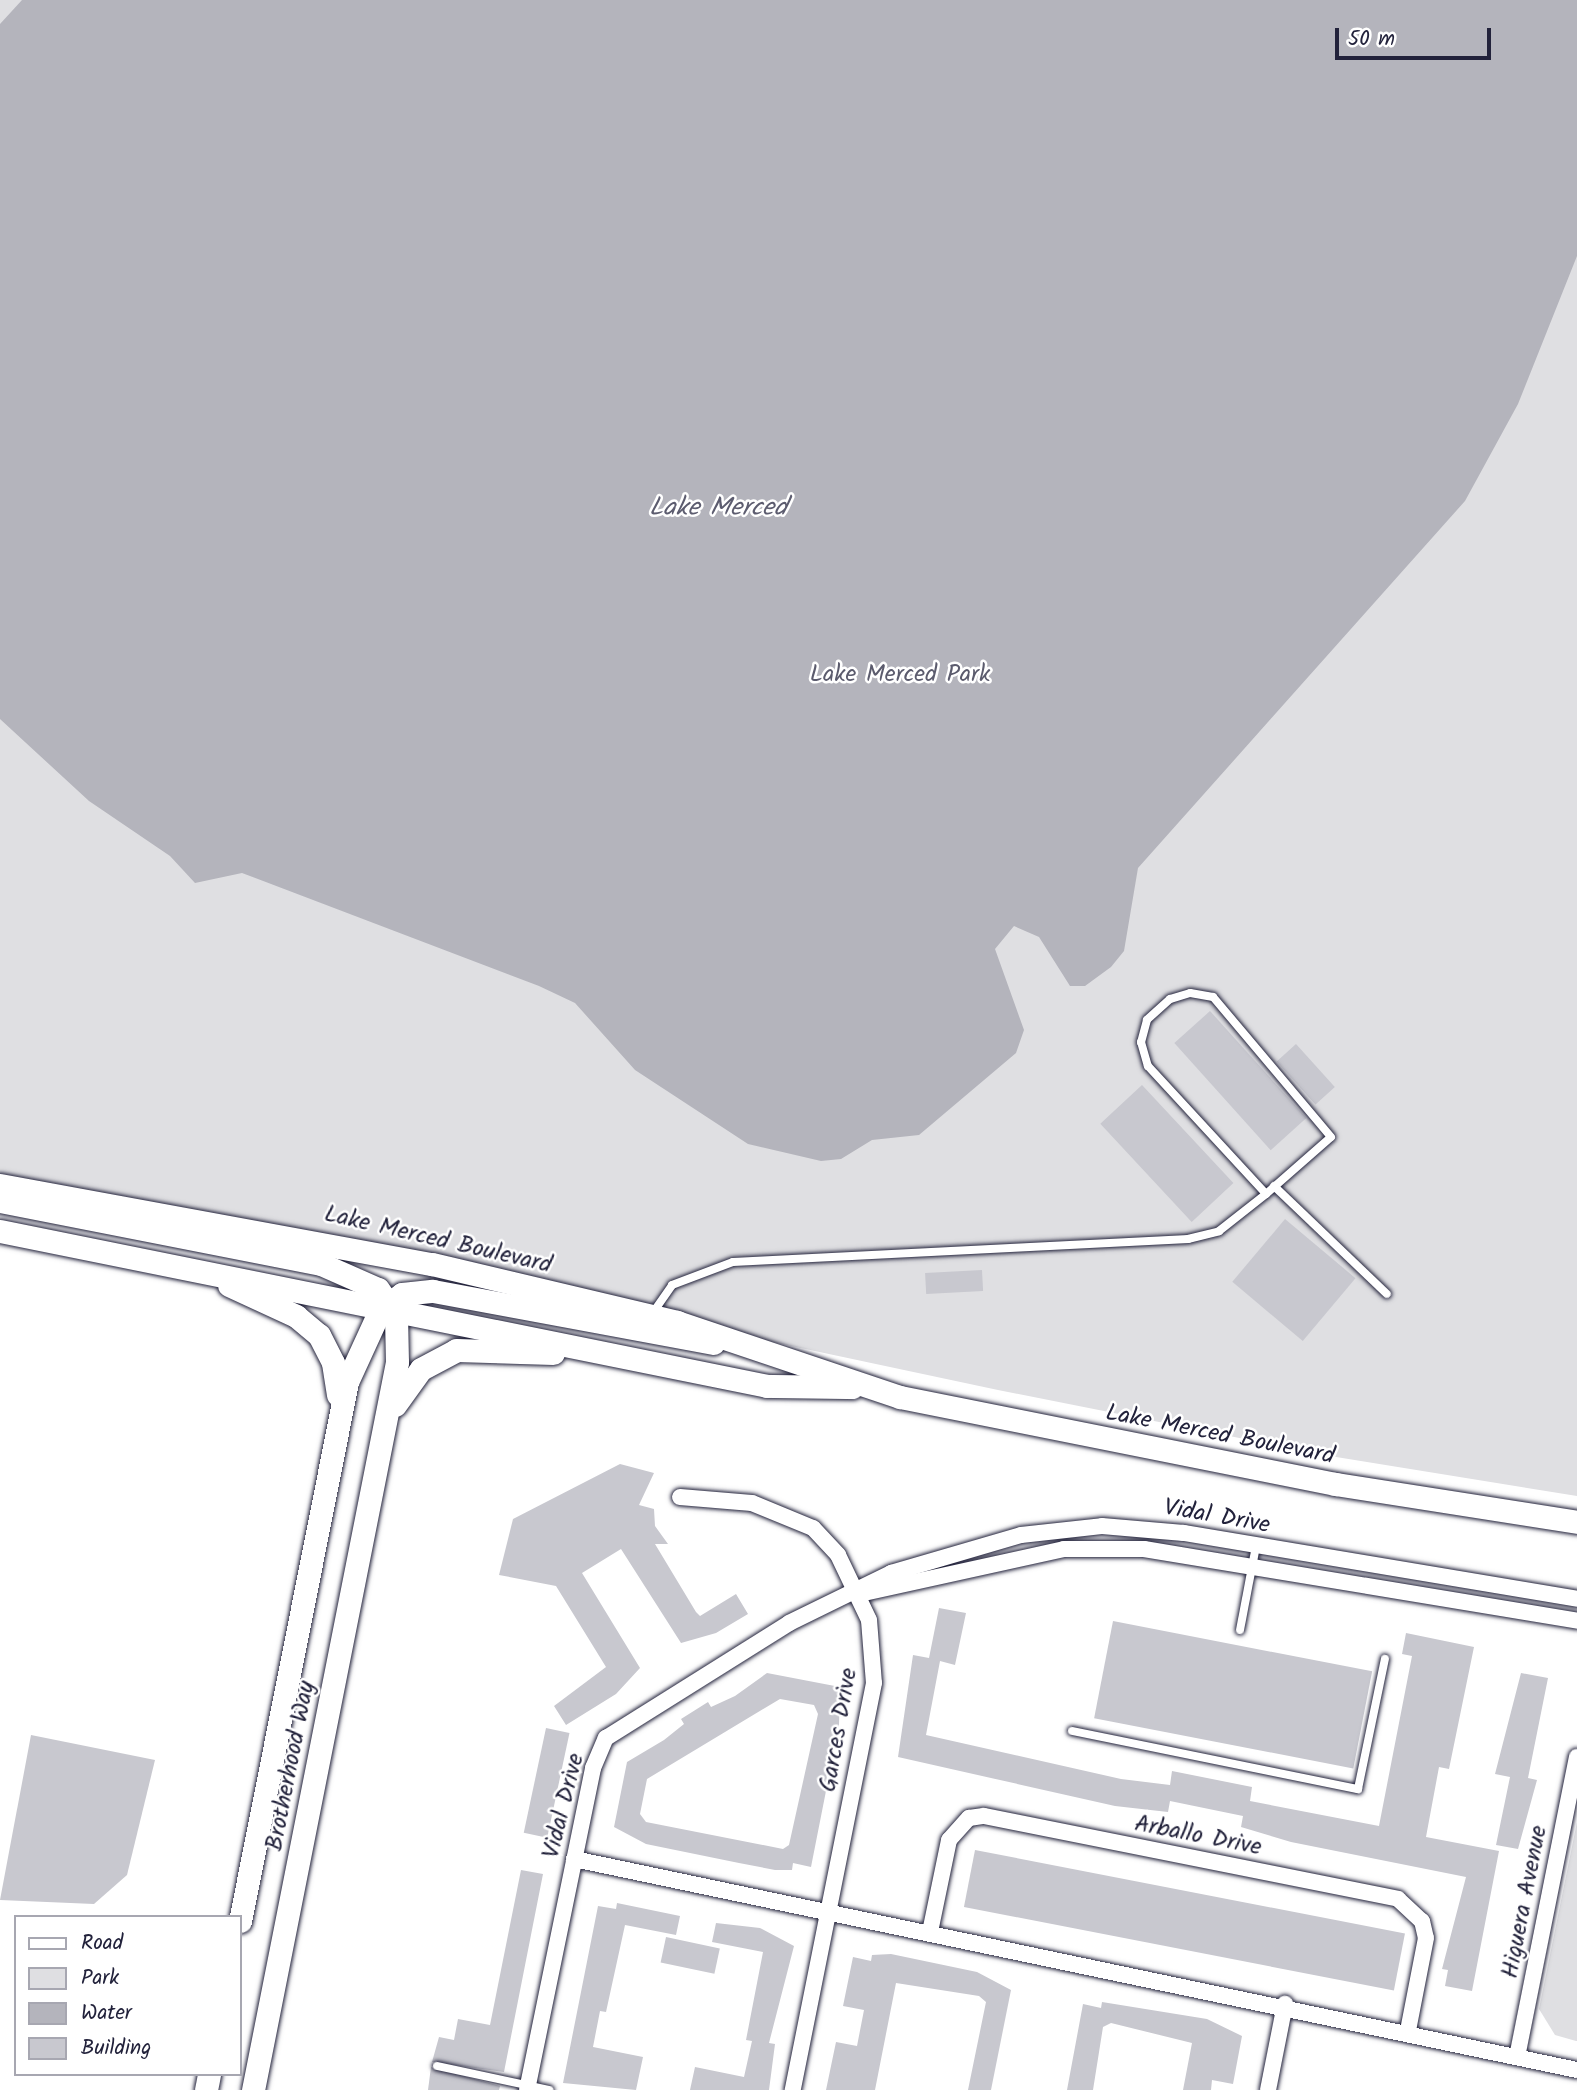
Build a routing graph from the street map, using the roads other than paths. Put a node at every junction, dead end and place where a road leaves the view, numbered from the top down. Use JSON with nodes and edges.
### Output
{"nodes":[{"id":1,"x":0,"y":1185,"type":"edge"},
{"id":2,"x":1274,"y":1186,"type":"junction"},
{"id":3,"x":1266,"y":1194,"type":"junction"},
{"id":4,"x":0,"y":1201,"type":"edge"},
{"id":5,"x":0,"y":1231,"type":"edge"},
{"id":6,"x":187,"y":1267,"type":"junction"},
{"id":7,"x":1387,"y":1294,"type":"dead end"},
{"id":8,"x":389,"y":1305,"type":"junction"},
{"id":9,"x":651,"y":1316,"type":"junction"},
{"id":10,"x":733,"y":1342,"type":"junction"},
{"id":11,"x":650,"y":1359,"type":"junction"},
{"id":12,"x":855,"y":1387,"type":"junction"},
{"id":13,"x":334,"y":1443,"type":"junction"},
{"id":14,"x":380,"y":1451,"type":"junction"},
{"id":15,"x":680,"y":1497,"type":"dead end"},
{"id":16,"x":1577,"y":1522,"type":"edge"},
{"id":17,"x":1256,"y":1546,"type":"junction"},
{"id":18,"x":1253,"y":1568,"type":"junction"},
{"id":19,"x":858,"y":1593,"type":"junction"},
{"id":20,"x":1577,"y":1599,"type":"edge"},
{"id":21,"x":1577,"y":1621,"type":"edge"},
{"id":22,"x":1240,"y":1630,"type":"dead end"},
{"id":23,"x":1385,"y":1659,"type":"dead end"},
{"id":24,"x":1072,"y":1731,"type":"dead end"},
{"id":25,"x":1577,"y":1757,"type":"edge"},
{"id":26,"x":574,"y":1859,"type":"junction"},
{"id":27,"x":829,"y":1912,"type":"junction"},
{"id":28,"x":241,"y":1915,"type":"edge"},
{"id":29,"x":930,"y":1932,"type":"junction"},
{"id":30,"x":1286,"y":2004,"type":"junction"},
{"id":31,"x":1408,"y":2031,"type":"junction"},
{"id":32,"x":1517,"y":2057,"type":"junction"},
{"id":33,"x":437,"y":2066,"type":"dead end"},
{"id":34,"x":1577,"y":2070,"type":"edge"},
{"id":35,"x":528,"y":2088,"type":"edge"},
{"id":36,"x":253,"y":2090,"type":"edge"},
{"id":37,"x":549,"y":2090,"type":"edge"},
{"id":38,"x":793,"y":2090,"type":"edge"},
{"id":39,"x":1268,"y":2090,"type":"edge"}],
"edges":[{"from":1,"to":9,"type":"main road","name":"Lake Merced Boulevard"},
{"from":2,"to":3,"type":"lane"},
{"from":2,"to":3,"type":"lane"},
{"from":2,"to":7,"type":"lane"},
{"from":3,"to":9,"type":"lane"},
{"from":4,"to":8,"type":"main road"},
{"from":5,"to":6,"type":"main road","name":"Lake Merced Boulevard"},
{"from":6,"to":8,"type":"main road","name":"Lake Merced Boulevard"},
{"from":6,"to":13,"type":"main road"},
{"from":8,"to":10,"type":"main road"},
{"from":8,"to":11,"type":"main road","name":"Lake Merced Boulevard"},
{"from":8,"to":13,"type":"main road"},
{"from":8,"to":14,"type":"main road"},
{"from":9,"to":10,"type":"main road","name":"Lake Merced Boulevard"},
{"from":10,"to":12,"type":"main road","name":"Lake Merced Boulevard"},
{"from":11,"to":12,"type":"main road","name":"Lake Merced Boulevard"},
{"from":11,"to":14,"type":"main road"},
{"from":12,"to":16,"type":"main road","name":"Lake Merced Boulevard"},
{"from":13,"to":28,"type":"main road","name":"Brotherhood Way"},
{"from":14,"to":36,"type":"main road","name":"Brotherhood Way"},
{"from":15,"to":19,"type":"street","name":"Garces Drive"},
{"from":17,"to":18,"type":"lane"},
{"from":17,"to":19,"type":"street","name":"Vidal Drive"},
{"from":17,"to":20,"type":"street","name":"Vidal Drive"},
{"from":18,"to":19,"type":"street","name":"Vidal Drive"},
{"from":18,"to":21,"type":"street","name":"Vidal Drive"},
{"from":18,"to":22,"type":"lane"},
{"from":19,"to":26,"type":"street","name":"Vidal Drive"},
{"from":19,"to":27,"type":"street","name":"Garces Drive"},
{"from":23,"to":24,"type":"lane"},
{"from":25,"to":32,"type":"street","name":"Higuera Avenue"},
{"from":26,"to":27,"type":"street"},
{"from":26,"to":35,"type":"street","name":"Vidal Drive"},
{"from":27,"to":29,"type":"street"},
{"from":27,"to":38,"type":"street","name":"Garces Drive"},
{"from":29,"to":30,"type":"street"},
{"from":29,"to":31,"type":"street","name":"Arballo Drive"},
{"from":30,"to":31,"type":"street"},
{"from":30,"to":39,"type":"street"},
{"from":31,"to":32,"type":"street"},
{"from":32,"to":34,"type":"street"},
{"from":33,"to":35,"type":"lane"},
{"from":35,"to":37,"type":"lane"}]}
